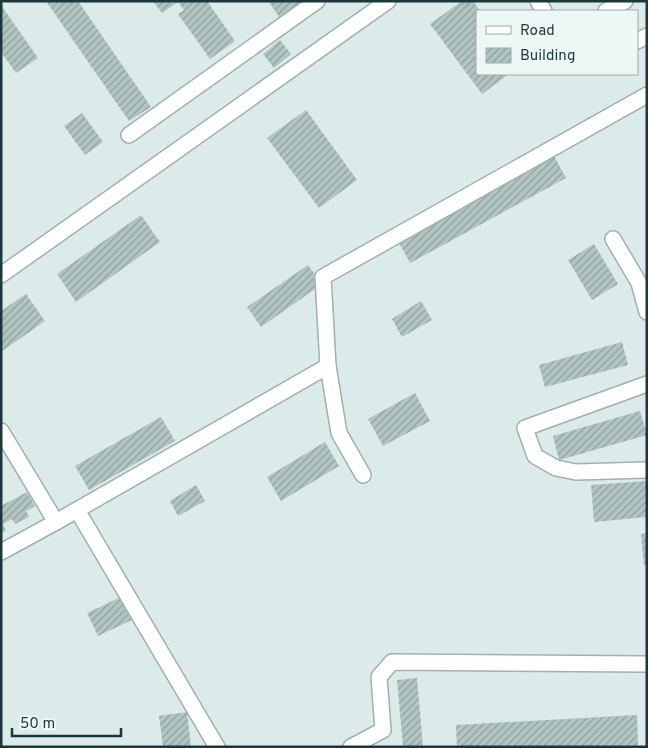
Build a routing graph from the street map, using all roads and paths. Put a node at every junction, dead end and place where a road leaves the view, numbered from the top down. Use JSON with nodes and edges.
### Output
{"nodes":[{"id":1,"x":317,"y":1,"type":"edge"},
{"id":2,"x":388,"y":1,"type":"edge"},
{"id":3,"x":625,"y":1,"type":"edge"},
{"id":4,"x":608,"y":10,"type":"edge"},
{"id":5,"x":647,"y":95,"type":"edge"},
{"id":6,"x":129,"y":135,"type":"dead end"},
{"id":7,"x":613,"y":239,"type":"dead end"},
{"id":8,"x":1,"y":276,"type":"edge"},
{"id":9,"x":647,"y":312,"type":"edge"},
{"id":10,"x":328,"y":366,"type":"junction"},
{"id":11,"x":647,"y":384,"type":"edge"},
{"id":12,"x":1,"y":430,"type":"edge"},
{"id":13,"x":647,"y":470,"type":"edge"},
{"id":14,"x":363,"y":475,"type":"dead end"},
{"id":15,"x":77,"y":510,"type":"junction"},
{"id":16,"x":56,"y":522,"type":"junction"},
{"id":17,"x":1,"y":552,"type":"edge"},
{"id":18,"x":647,"y":664,"type":"edge"},
{"id":19,"x":217,"y":747,"type":"edge"},
{"id":20,"x":351,"y":747,"type":"edge"}],
"edges":[{"from":1,"to":6,"type":"lane"},
{"from":2,"to":8,"type":"lane"},
{"from":3,"to":4,"type":"lane"},
{"from":5,"to":10,"type":"lane"},
{"from":7,"to":9,"type":"lane"},
{"from":10,"to":14,"type":"lane"},
{"from":10,"to":15,"type":"lane"},
{"from":11,"to":13,"type":"lane"},
{"from":12,"to":16,"type":"lane"},
{"from":15,"to":16,"type":"lane"},
{"from":15,"to":19,"type":"lane"},
{"from":16,"to":17,"type":"lane"},
{"from":18,"to":20,"type":"lane"}]}
